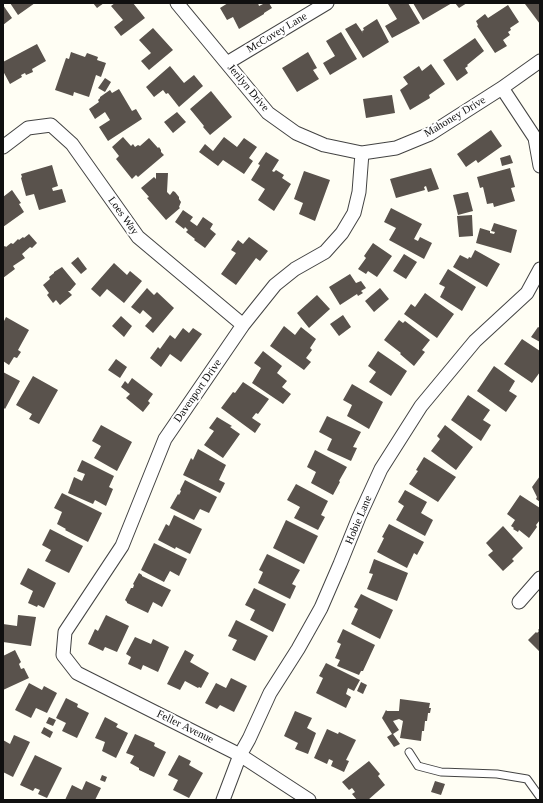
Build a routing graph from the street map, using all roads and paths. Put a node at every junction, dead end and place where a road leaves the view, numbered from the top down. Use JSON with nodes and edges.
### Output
{"nodes":[{"id":1,"x":177,"y":3,"type":"edge"},
{"id":2,"x":328,"y":3,"type":"edge"},
{"id":3,"x":540,"y":61,"type":"edge"},
{"id":4,"x":227,"y":63,"type":"junction"},
{"id":5,"x":502,"y":88,"type":"junction"},
{"id":6,"x":3,"y":146,"type":"edge"},
{"id":7,"x":362,"y":153,"type":"junction"},
{"id":8,"x":540,"y":166,"type":"edge"},
{"id":9,"x":540,"y":269,"type":"edge"},
{"id":10,"x":243,"y":325,"type":"junction"},
{"id":11,"x":540,"y":578,"type":"edge"},
{"id":12,"x":518,"y":602,"type":"dead end"},
{"id":13,"x":63,"y":655,"type":"joint"},
{"id":14,"x":409,"y":752,"type":"dead end"},
{"id":15,"x":240,"y":755,"type":"junction"},
{"id":16,"x":540,"y":797,"type":"edge"},
{"id":17,"x":223,"y":800,"type":"edge"},
{"id":18,"x":309,"y":800,"type":"edge"}],
"edges":[{"from":1,"to":4,"type":"street","name":"Jerilyn Drive"},
{"from":2,"to":4,"type":"street","name":"McCovey Lane"},
{"from":3,"to":5,"type":"street","name":"Mahoney Drive"},
{"from":4,"to":7,"type":"street","name":"Jerilyn Drive"},
{"from":5,"to":7,"type":"street","name":"Mahoney Drive"},
{"from":5,"to":8,"type":"street"},
{"from":6,"to":10,"type":"street","name":"Loes Way"},
{"from":7,"to":10,"type":"street","name":"Davenport Drive"},
{"from":9,"to":15,"type":"street","name":"Hobie Lane"},
{"from":10,"to":13,"type":"street","name":"Davenport Drive"},
{"from":11,"to":12,"type":"street"},
{"from":13,"to":15,"type":"street","name":"Feller Avenue"},
{"from":14,"to":16,"type":"lane"},
{"from":15,"to":17,"type":"street","name":"Hobie Lane"},
{"from":15,"to":18,"type":"street","name":"Feller Avenue"}]}
